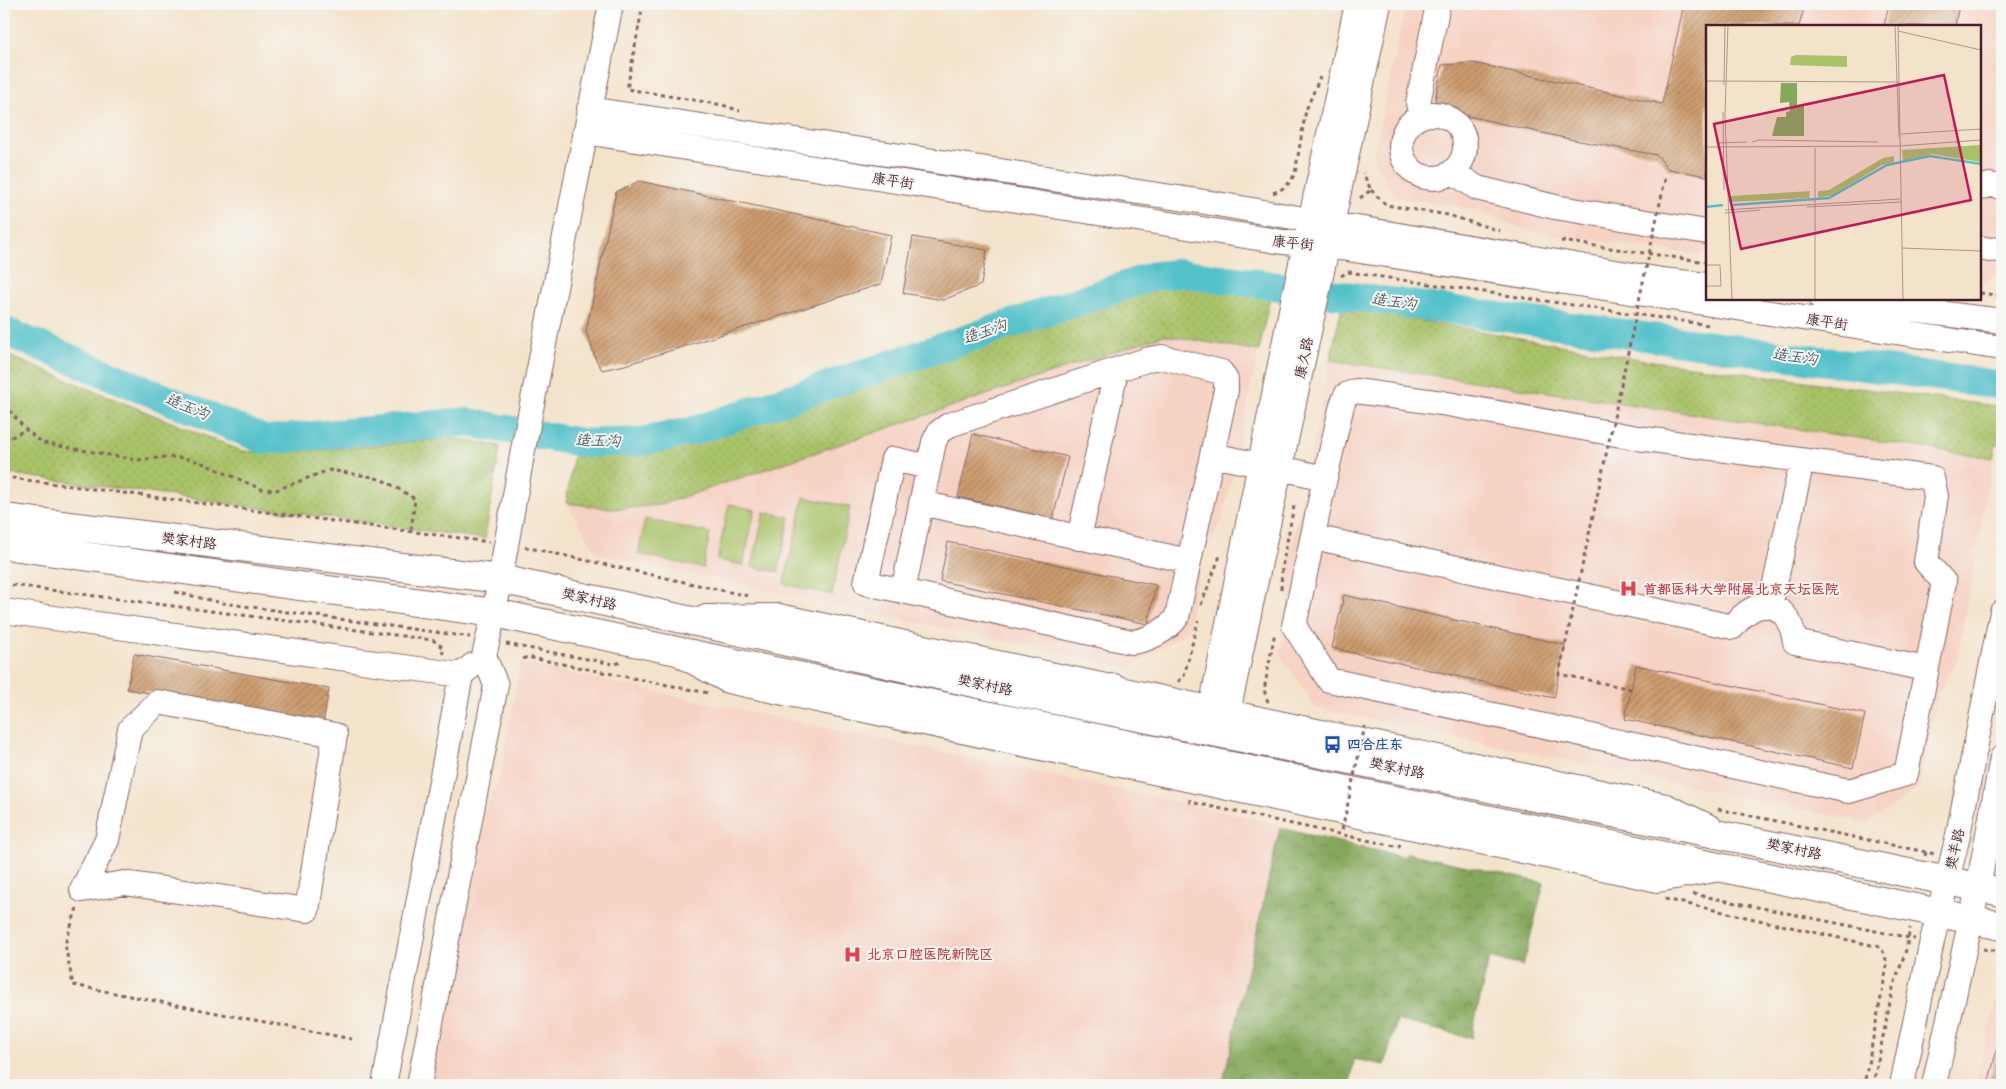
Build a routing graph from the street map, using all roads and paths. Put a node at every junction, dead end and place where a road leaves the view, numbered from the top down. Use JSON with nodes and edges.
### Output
{"nodes":[{"id":1,"x":611,"y":4,"type":"edge"},
{"id":2,"x":643,"y":4,"type":"edge"},
{"id":3,"x":1357,"y":4,"type":"edge"},
{"id":4,"x":1379,"y":4,"type":"edge"},
{"id":5,"x":1438,"y":4,"type":"edge"},
{"id":6,"x":1320,"y":76,"type":"dead end"},
{"id":7,"x":590,"y":109,"type":"junction"},
{"id":8,"x":742,"y":111,"type":"dead end"},
{"id":9,"x":1421,"y":116,"type":"junction"},
{"id":10,"x":585,"y":132,"type":"junction"},
{"id":11,"x":1453,"y":172,"type":"junction"},
{"id":12,"x":1666,"y":175,"type":"dead end"},
{"id":13,"x":2002,"y":187,"type":"edge"},
{"id":14,"x":1981,"y":188,"type":"edge"},
{"id":15,"x":1371,"y":190,"type":"dead end"},
{"id":16,"x":1266,"y":196,"type":"dead end"},
{"id":17,"x":1706,"y":232,"type":"edge"},
{"id":18,"x":1505,"y":233,"type":"dead end"},
{"id":19,"x":1319,"y":234,"type":"junction"},
{"id":20,"x":1553,"y":240,"type":"dead end"},
{"id":21,"x":1981,"y":248,"type":"edge"},
{"id":22,"x":2002,"y":249,"type":"edge"},
{"id":23,"x":1706,"y":262,"type":"edge"},
{"id":24,"x":1706,"y":285,"type":"edge"},
{"id":25,"x":1981,"y":293,"type":"edge"},
{"id":26,"x":2002,"y":296,"type":"edge"},
{"id":27,"x":1706,"y":299,"type":"edge"},
{"id":28,"x":1714,"y":300,"type":"edge"},
{"id":29,"x":1838,"y":300,"type":"edge"},
{"id":30,"x":1901,"y":304,"type":"edge"},
{"id":31,"x":2002,"y":321,"type":"edge"},
{"id":32,"x":2002,"y":348,"type":"edge"},
{"id":33,"x":1116,"y":371,"type":"junction"},
{"id":34,"x":4,"y":404,"type":"edge"},
{"id":35,"x":26,"y":430,"type":"junction"},
{"id":36,"x":4,"y":442,"type":"edge"},
{"id":37,"x":1212,"y":455,"type":"junction"},
{"id":38,"x":1802,"y":461,"type":"junction"},
{"id":39,"x":929,"y":467,"type":"junction"},
{"id":40,"x":1270,"y":467,"type":"junction"},
{"id":41,"x":4,"y":477,"type":"edge"},
{"id":42,"x":1325,"y":478,"type":"junction"},
{"id":43,"x":921,"y":503,"type":"junction"},
{"id":44,"x":4,"y":518,"type":"edge"},
{"id":45,"x":411,"y":532,"type":"junction"},
{"id":46,"x":1313,"y":537,"type":"junction"},
{"id":47,"x":1079,"y":538,"type":"junction"},
{"id":48,"x":506,"y":544,"type":"junction"},
{"id":49,"x":4,"y":545,"type":"edge"},
{"id":50,"x":1221,"y":552,"type":"dead end"},
{"id":51,"x":1189,"y":562,"type":"junction"},
{"id":52,"x":500,"y":579,"type":"junction"},
{"id":53,"x":4,"y":584,"type":"edge"},
{"id":54,"x":902,"y":591,"type":"junction"},
{"id":55,"x":171,"y":592,"type":"dead end"},
{"id":56,"x":756,"y":597,"type":"dead end"},
{"id":57,"x":1770,"y":606,"type":"junction"},
{"id":58,"x":4,"y":611,"type":"edge"},
{"id":59,"x":2002,"y":612,"type":"edge"},
{"id":60,"x":494,"y":613,"type":"junction"},
{"id":61,"x":673,"y":618,"type":"junction"},
{"id":62,"x":486,"y":648,"type":"junction"},
{"id":63,"x":624,"y":661,"type":"dead end"},
{"id":64,"x":1926,"y":669,"type":"junction"},
{"id":65,"x":452,"y":673,"type":"junction"},
{"id":66,"x":1174,"y":683,"type":"dead end"},
{"id":67,"x":1114,"y":688,"type":"junction"},
{"id":68,"x":1631,"y":689,"type":"dead end"},
{"id":69,"x":1077,"y":704,"type":"junction"},
{"id":70,"x":1220,"y":710,"type":"junction"},
{"id":71,"x":1365,"y":726,"type":"dead end"},
{"id":72,"x":2002,"y":758,"type":"edge"},
{"id":73,"x":1715,"y":808,"type":"dead end"},
{"id":74,"x":1342,"y":830,"type":"dead end"},
{"id":75,"x":1727,"y":836,"type":"junction"},
{"id":76,"x":1394,"y":841,"type":"dead end"},
{"id":77,"x":1409,"y":844,"type":"dead end"},
{"id":78,"x":1926,"y":852,"type":"dead end"},
{"id":79,"x":1972,"y":886,"type":"edge"},
{"id":80,"x":82,"y":890,"type":"junction"},
{"id":81,"x":1691,"y":894,"type":"dead end"},
{"id":82,"x":1660,"y":898,"type":"dead end"},
{"id":83,"x":1955,"y":917,"type":"junction"},
{"id":84,"x":2002,"y":926,"type":"edge"},
{"id":85,"x":1932,"y":941,"type":"junction"},
{"id":86,"x":1965,"y":946,"type":"junction"},
{"id":87,"x":2002,"y":951,"type":"edge"},
{"id":88,"x":352,"y":1038,"type":"dead end"},
{"id":89,"x":384,"y":1085,"type":"edge"},
{"id":90,"x":419,"y":1085,"type":"edge"},
{"id":91,"x":1864,"y":1085,"type":"edge"},
{"id":92,"x":1902,"y":1085,"type":"edge"},
{"id":93,"x":1934,"y":1085,"type":"edge"}],
"edges":[{"from":1,"to":7,"type":"street"},
{"from":2,"to":8,"type":"path"},
{"from":3,"to":19,"type":"street","name":"康久路"},
{"from":4,"to":19,"type":"street","name":"康久路"},
{"from":5,"to":9,"type":"street"},
{"from":6,"to":16,"type":"path"},
{"from":7,"to":10,"type":"street"},
{"from":7,"to":19,"type":"street","name":"康平街"},
{"from":9,"to":11,"type":"street"},
{"from":9,"to":11,"type":"street"},
{"from":10,"to":19,"type":"street","name":"康平街"},
{"from":10,"to":48,"type":"street"},
{"from":11,"to":17,"type":"street"},
{"from":12,"to":68,"type":"path","bridge":true},
{"from":13,"to":14,"type":"street"},
{"from":15,"to":18,"type":"path"},
{"from":19,"to":24,"type":"street","name":"康平街"},
{"from":19,"to":27,"type":"street","name":"康平街"},
{"from":19,"to":40,"type":"street","name":"康久路"},
{"from":20,"to":23,"type":"path"},
{"from":21,"to":22,"type":"street"},
{"from":25,"to":26,"type":"path"},
{"from":28,"to":32,"type":"street","name":"康平街"},
{"from":29,"to":30,"type":"street","name":"康平街"},
{"from":30,"to":31,"type":"street","name":"康平街"},
{"from":33,"to":37,"type":"street"},
{"from":33,"to":39,"type":"street"},
{"from":33,"to":47,"type":"street"},
{"from":34,"to":35,"type":"path"},
{"from":35,"to":36,"type":"path"},
{"from":35,"to":45,"type":"path"},
{"from":37,"to":40,"type":"street"},
{"from":37,"to":51,"type":"street"},
{"from":38,"to":42,"type":"street"},
{"from":38,"to":57,"type":"street"},
{"from":38,"to":64,"type":"street"},
{"from":39,"to":43,"type":"street"},
{"from":39,"to":54,"type":"street"},
{"from":40,"to":42,"type":"street"},
{"from":40,"to":70,"type":"street","name":"康久路"},
{"from":41,"to":45,"type":"path"},
{"from":42,"to":46,"type":"street"},
{"from":43,"to":47,"type":"street"},
{"from":43,"to":54,"type":"street"},
{"from":44,"to":52,"type":"main road","name":"樊家村路"},
{"from":45,"to":48,"type":"path"},
{"from":46,"to":57,"type":"street"},
{"from":46,"to":64,"type":"street"},
{"from":47,"to":51,"type":"street"},
{"from":48,"to":52,"type":"street"},
{"from":48,"to":56,"type":"path"},
{"from":49,"to":60,"type":"main road","name":"樊家村路"},
{"from":50,"to":66,"type":"path"},
{"from":51,"to":54,"type":"street"},
{"from":52,"to":60,"type":"street"},
{"from":52,"to":61,"type":"main road","name":"樊家村路"},
{"from":53,"to":65,"type":"path"},
{"from":55,"to":62,"type":"path"},
{"from":57,"to":64,"type":"street"},
{"from":58,"to":65,"type":"street"},
{"from":59,"to":79,"type":"street","name":"樊羊路"},
{"from":60,"to":62,"type":"street"},
{"from":60,"to":83,"type":"main road","name":"樊家村路"},
{"from":61,"to":67,"type":"street"},
{"from":61,"to":69,"type":"main road","name":"樊家村路"},
{"from":62,"to":63,"type":"path"},
{"from":62,"to":65,"type":"street"},
{"from":62,"to":90,"type":"street"},
{"from":65,"to":89,"type":"street"},
{"from":67,"to":69,"type":"main road"},
{"from":67,"to":70,"type":"street"},
{"from":69,"to":75,"type":"main road","name":"樊家村路"},
{"from":70,"to":75,"type":"street"},
{"from":71,"to":74,"type":"path","bridge":true},
{"from":72,"to":79,"type":"street","name":"樊羊路"},
{"from":73,"to":78,"type":"path"},
{"from":75,"to":79,"type":"main road","name":"樊家村路"},
{"from":76,"to":77,"type":"path"},
{"from":79,"to":83,"type":"street","name":"樊羊路"},
{"from":79,"to":83,"type":"street","name":"樊羊路"},
{"from":80,"to":80,"type":"street"},
{"from":80,"to":88,"type":"path"},
{"from":81,"to":85,"type":"path"},
{"from":82,"to":91,"type":"path"},
{"from":83,"to":84,"type":"main road","name":"樊家村路"},
{"from":83,"to":85,"type":"street","name":"樊羊路"},
{"from":83,"to":86,"type":"street","name":"樊羊路"},
{"from":85,"to":92,"type":"street","name":"樊羊路"},
{"from":86,"to":87,"type":"path"},
{"from":86,"to":93,"type":"street","name":"樊羊路"}]}
